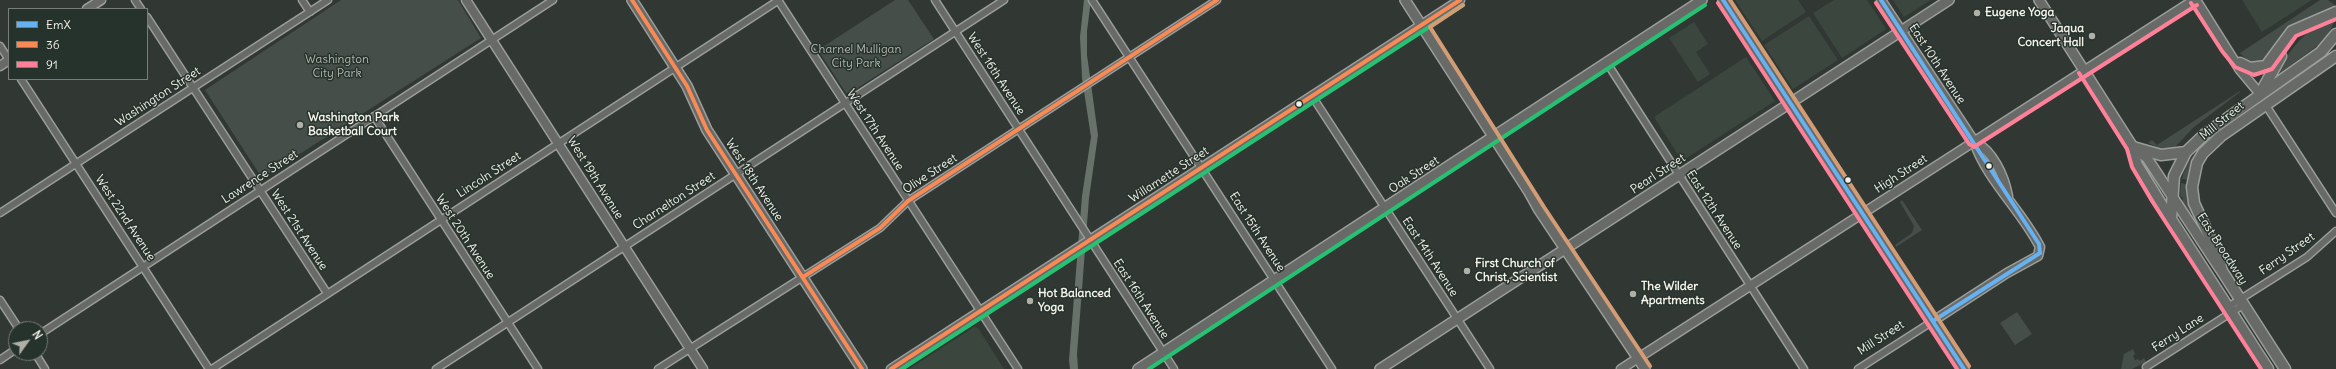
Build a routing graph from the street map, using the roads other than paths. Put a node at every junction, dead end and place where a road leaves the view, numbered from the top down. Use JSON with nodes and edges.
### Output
{"nodes":[{"id":1,"x":101,"y":0,"type":"edge"},
{"id":2,"x":302,"y":0,"type":"edge"},
{"id":3,"x":328,"y":0,"type":"edge"},
{"id":4,"x":466,"y":0,"type":"edge"},
{"id":5,"x":553,"y":0,"type":"edge"},
{"id":6,"x":632,"y":0,"type":"edge"},
{"id":7,"x":778,"y":0,"type":"edge"},
{"id":8,"x":935,"y":0,"type":"edge"},
{"id":9,"x":1004,"y":0,"type":"edge"},
{"id":10,"x":1217,"y":0,"type":"edge"},
{"id":11,"x":1405,"y":0,"type":"edge"},
{"id":12,"x":1460,"y":0,"type":"edge"},
{"id":13,"x":1702,"y":0,"type":"edge"},
{"id":14,"x":1722,"y":0,"type":"edge"},
{"id":15,"x":1881,"y":0,"type":"edge"},
{"id":16,"x":1949,"y":0,"type":"edge"},
{"id":17,"x":2039,"y":0,"type":"edge"},
{"id":18,"x":2195,"y":0,"type":"edge"},
{"id":19,"x":1093,"y":1,"type":"edge"},
{"id":20,"x":89,"y":8,"type":"edge"},
{"id":21,"x":310,"y":12,"type":"junction"},
{"id":22,"x":2336,"y":12,"type":"edge"},
{"id":23,"x":148,"y":20,"type":"edge"},
{"id":24,"x":2310,"y":22,"type":"junction"},
{"id":25,"x":1422,"y":25,"type":"junction"},
{"id":26,"x":1901,"y":30,"type":"junction"},
{"id":27,"x":955,"y":31,"type":"junction"},
{"id":28,"x":2336,"y":34,"type":"edge"},
{"id":29,"x":492,"y":40,"type":"junction"},
{"id":30,"x":0,"y":46,"type":"edge"},
{"id":31,"x":2227,"y":48,"type":"junction"},
{"id":32,"x":2336,"y":56,"type":"edge"},
{"id":33,"x":8,"y":58,"type":"edge"},
{"id":34,"x":1128,"y":58,"type":"junction"},
{"id":35,"x":2336,"y":60,"type":"edge"},
{"id":36,"x":1607,"y":63,"type":"junction"},
{"id":37,"x":2240,"y":63,"type":"junction"},
{"id":38,"x":2324,"y":65,"type":"junction"},
{"id":39,"x":675,"y":67,"type":"junction"},
{"id":40,"x":2084,"y":70,"type":"junction"},
{"id":41,"x":22,"y":80,"type":"edge"},
{"id":42,"x":193,"y":88,"type":"junction"},
{"id":43,"x":2260,"y":94,"type":"junction"},
{"id":44,"x":1312,"y":96,"type":"junction"},
{"id":45,"x":1789,"y":102,"type":"junction"},
{"id":46,"x":845,"y":103,"type":"junction"},
{"id":47,"x":2265,"y":104,"type":"junction"},
{"id":48,"x":374,"y":116,"type":"junction"},
{"id":49,"x":1018,"y":129,"type":"junction"},
{"id":50,"x":1494,"y":137,"type":"junction"},
{"id":51,"x":1974,"y":141,"type":"junction"},
{"id":52,"x":558,"y":143,"type":"junction"},
{"id":53,"x":2133,"y":147,"type":"junction"},
{"id":54,"x":2186,"y":152,"type":"junction"},
{"id":55,"x":76,"y":163,"type":"junction"},
{"id":56,"x":1202,"y":168,"type":"junction"},
{"id":57,"x":736,"y":174,"type":"junction"},
{"id":58,"x":1678,"y":175,"type":"junction"},
{"id":59,"x":260,"y":190,"type":"junction"},
{"id":60,"x":2172,"y":195,"type":"junction"},
{"id":61,"x":908,"y":201,"type":"junction"},
{"id":62,"x":1385,"y":208,"type":"junction"},
{"id":63,"x":0,"y":213,"type":"edge"},
{"id":64,"x":2336,"y":213,"type":"edge"},
{"id":65,"x":1862,"y":214,"type":"junction"},
{"id":66,"x":441,"y":219,"type":"junction"},
{"id":67,"x":2171,"y":219,"type":"junction"},
{"id":68,"x":2336,"y":230,"type":"edge"},
{"id":69,"x":1090,"y":240,"type":"junction"},
{"id":70,"x":623,"y":246,"type":"junction"},
{"id":71,"x":1564,"y":248,"type":"junction"},
{"id":72,"x":2040,"y":253,"type":"joint"},
{"id":73,"x":143,"y":267,"type":"junction"},
{"id":74,"x":2222,"y":271,"type":"junction"},
{"id":75,"x":803,"y":277,"type":"junction"},
{"id":76,"x":1274,"y":280,"type":"junction"},
{"id":77,"x":1750,"y":286,"type":"junction"},
{"id":78,"x":327,"y":293,"type":"junction"},
{"id":79,"x":0,"y":300,"type":"edge"},
{"id":80,"x":2241,"y":302,"type":"junction"},
{"id":81,"x":2230,"y":309,"type":"junction"},
{"id":82,"x":981,"y":311,"type":"junction"},
{"id":83,"x":1457,"y":319,"type":"junction"},
{"id":84,"x":14,"y":321,"type":"edge"},
{"id":85,"x":1933,"y":321,"type":"junction"},
{"id":86,"x":508,"y":322,"type":"junction"},
{"id":87,"x":48,"y":329,"type":"edge"},
{"id":88,"x":690,"y":349,"type":"junction"},
{"id":89,"x":1163,"y":353,"type":"junction"},
{"id":90,"x":1638,"y":359,"type":"junction"},
{"id":91,"x":2146,"y":367,"type":"dead end"},
{"id":92,"x":211,"y":369,"type":"edge"},
{"id":93,"x":436,"y":369,"type":"edge"},
{"id":94,"x":538,"y":369,"type":"edge"},
{"id":95,"x":658,"y":369,"type":"edge"},
{"id":96,"x":703,"y":369,"type":"edge"},
{"id":97,"x":862,"y":369,"type":"edge"},
{"id":98,"x":891,"y":369,"type":"edge"},
{"id":99,"x":1018,"y":369,"type":"edge"},
{"id":100,"x":1138,"y":369,"type":"edge"},
{"id":101,"x":1174,"y":369,"type":"edge"},
{"id":102,"x":1332,"y":369,"type":"edge"},
{"id":103,"x":1380,"y":369,"type":"edge"},
{"id":104,"x":1490,"y":369,"type":"edge"},
{"id":105,"x":1621,"y":369,"type":"edge"},
{"id":106,"x":1645,"y":369,"type":"edge"},
{"id":107,"x":1804,"y":369,"type":"edge"},
{"id":108,"x":1858,"y":369,"type":"edge"},
{"id":109,"x":1964,"y":369,"type":"edge"},
{"id":110,"x":2268,"y":369,"type":"edge"},
{"id":111,"x":2285,"y":369,"type":"edge"}],
"edges":[{"from":1,"to":20,"type":"street"},
{"from":2,"to":21,"type":"street"},
{"from":3,"to":21,"type":"street","name":"Washington Street"},
{"from":4,"to":29,"type":"street","name":"West 19th Avenue"},
{"from":5,"to":29,"type":"street","name":"Lawrence Street"},
{"from":6,"to":39,"type":"main road","name":"West 18th Avenue"},
{"from":7,"to":39,"type":"street","name":"Lincoln Street"},
{"from":7,"to":46,"type":"street","name":"West 17th Avenue"},
{"from":8,"to":27,"type":"street","name":"West 16th Avenue"},
{"from":9,"to":27,"type":"street","name":"Charnelton Street"},
{"from":10,"to":34,"type":"street","name":"Olive Street"},
{"from":11,"to":25,"type":"main road"},
{"from":12,"to":25,"type":"street","name":"Willamette Street"},
{"from":13,"to":36,"type":"main road","name":"Oak Street"},
{"from":14,"to":45,"type":"main road"},
{"from":15,"to":26,"type":"street","name":"East 10th Avenue"},
{"from":16,"to":26,"type":"main road","name":"Pearl Street"},
{"from":17,"to":40,"type":"main road","name":"East Broadway"},
{"from":18,"to":31,"type":"street"},
{"from":18,"to":40,"type":"street","name":"High Street"},
{"from":19,"to":34,"type":"street","name":"East 15th Avenue"},
{"from":21,"to":42,"type":"street","name":"Washington Street"},
{"from":22,"to":24,"type":"main road"},
{"from":23,"to":42,"type":"street","name":"West 21st Avenue"},
{"from":24,"to":37,"type":"main road"},
{"from":24,"to":43,"type":"main road","name":"Mill Street"},
{"from":25,"to":44,"type":"street","name":"Willamette Street"},
{"from":25,"to":50,"type":"main road"},
{"from":26,"to":45,"type":"main road","name":"Pearl Street"},
{"from":26,"to":51,"type":"street","name":"East 10th Avenue"},
{"from":27,"to":46,"type":"street","name":"Charnelton Street"},
{"from":27,"to":49,"type":"street","name":"West 16th Avenue"},
{"from":28,"to":43,"type":"main road"},
{"from":29,"to":48,"type":"street","name":"Lawrence Street"},
{"from":29,"to":52,"type":"street","name":"West 19th Avenue"},
{"from":30,"to":33,"type":"street"},
{"from":31,"to":37,"type":"street"},
{"from":31,"to":43,"type":"street"},
{"from":32,"to":38,"type":"main road"},
{"from":34,"to":49,"type":"street","name":"Olive Street"},
{"from":34,"to":56,"type":"street","name":"East 15th Avenue"},
{"from":35,"to":38,"type":"main road"},
{"from":36,"to":50,"type":"main road","name":"Oak Street"},
{"from":36,"to":58,"type":"street","name":"East 12th Avenue"},
{"from":37,"to":43,"type":"street"},
{"from":38,"to":47,"type":"main road","name":"Mill Street"},
{"from":39,"to":52,"type":"street","name":"Lincoln Street"},
{"from":39,"to":57,"type":"main road","name":"West 18th Avenue"},
{"from":40,"to":51,"type":"street","name":"High Street"},
{"from":40,"to":53,"type":"main road","name":"East Broadway"},
{"from":41,"to":55,"type":"street","name":"West 22nd Avenue"},
{"from":42,"to":55,"type":"street","name":"Washington Street"},
{"from":42,"to":59,"type":"street","name":"West 21st Avenue"},
{"from":43,"to":47,"type":"main road"},
{"from":43,"to":54,"type":"main road","name":"Mill Street"},
{"from":44,"to":56,"type":"street","name":"Willamette Street"},
{"from":44,"to":62,"type":"street","name":"East 14th Avenue"},
{"from":45,"to":58,"type":"main road","name":"Pearl Street"},
{"from":45,"to":65,"type":"main road"},
{"from":46,"to":57,"type":"street","name":"Charnelton Street"},
{"from":46,"to":61,"type":"street","name":"West 17th Avenue"},
{"from":47,"to":64,"type":"street"},
{"from":47,"to":74,"type":"main road","name":"Mill Street"},
{"from":48,"to":59,"type":"street","name":"Lawrence Street"},
{"from":48,"to":66,"type":"street","name":"West 20th Avenue"},
{"from":49,"to":61,"type":"street","name":"Olive Street"},
{"from":49,"to":69,"type":"street","name":"West 16th Avenue"},
{"from":50,"to":62,"type":"main road","name":"Oak Street"},
{"from":50,"to":71,"type":"main road"},
{"from":51,"to":65,"type":"street","name":"High Street"},
{"from":51,"to":72,"type":"street","name":"East 10th Avenue"},
{"from":52,"to":66,"type":"street","name":"Lincoln Street"},
{"from":52,"to":70,"type":"street","name":"West 19th Avenue"},
{"from":53,"to":54,"type":"main road"},
{"from":53,"to":60,"type":"main road","name":"East Broadway"},
{"from":53,"to":67,"type":"main road","name":"East Broadway"},
{"from":54,"to":60,"type":"main road","name":"Mill Street"},
{"from":55,"to":63,"type":"street","name":"Washington Street"},
{"from":55,"to":73,"type":"street","name":"West 22nd Avenue"},
{"from":56,"to":69,"type":"street","name":"Willamette Street"},
{"from":56,"to":76,"type":"street","name":"East 15th Avenue"},
{"from":57,"to":70,"type":"street","name":"Charnelton Street"},
{"from":57,"to":75,"type":"main road","name":"West 18th Avenue"},
{"from":58,"to":71,"type":"main road","name":"Pearl Street"},
{"from":58,"to":77,"type":"street","name":"East 12th Avenue"},
{"from":59,"to":73,"type":"street","name":"Lawrence Street"},
{"from":59,"to":78,"type":"street","name":"West 21st Avenue"},
{"from":60,"to":67,"type":"main road","name":"Mill Street"},
{"from":60,"to":74,"type":"main road","name":"East Broadway"},
{"from":61,"to":75,"type":"street","name":"Olive Street"},
{"from":61,"to":82,"type":"street","name":"West 17th Avenue"},
{"from":62,"to":76,"type":"main road","name":"Oak Street"},
{"from":62,"to":83,"type":"street","name":"East 14th Avenue"},
{"from":65,"to":77,"type":"street","name":"High Street"},
{"from":65,"to":85,"type":"main road"},
{"from":66,"to":78,"type":"street","name":"Lincoln Street"},
{"from":66,"to":86,"type":"street","name":"West 20th Avenue"},
{"from":67,"to":81,"type":"main road","name":"East Broadway"},
{"from":68,"to":80,"type":"street","name":"Ferry Street"},
{"from":69,"to":82,"type":"street","name":"Willamette Street"},
{"from":69,"to":89,"type":"street","name":"East 16th Avenue"},
{"from":70,"to":86,"type":"street","name":"Charnelton Street"},
{"from":70,"to":88,"type":"street","name":"West 19th Avenue"},
{"from":71,"to":83,"type":"main road","name":"Pearl Street"},
{"from":71,"to":90,"type":"main road"},
{"from":72,"to":85,"type":"street","name":"Mill Street"},
{"from":73,"to":87,"type":"street","name":"Lawrence Street"},
{"from":73,"to":92,"type":"street","name":"West 22nd Avenue"},
{"from":74,"to":80,"type":"main road","name":"East Broadway"},
{"from":75,"to":88,"type":"street","name":"Olive Street"},
{"from":75,"to":97,"type":"main road","name":"West 18th Avenue"},
{"from":76,"to":89,"type":"main road","name":"Oak Street"},
{"from":76,"to":102,"type":"street","name":"East 15th Avenue"},
{"from":77,"to":90,"type":"street","name":"High Street"},
{"from":77,"to":107,"type":"street","name":"East 12th Avenue"},
{"from":78,"to":92,"type":"street","name":"Lincoln Street"},
{"from":79,"to":84,"type":"street"},
{"from":80,"to":81,"type":"street","name":"Ferry Lane"},
{"from":80,"to":111,"type":"main road","name":"East Broadway"},
{"from":81,"to":91,"type":"street","name":"Ferry Lane"},
{"from":81,"to":110,"type":"main road","name":"East Broadway"},
{"from":82,"to":98,"type":"street","name":"Willamette Street"},
{"from":82,"to":99,"type":"street","name":"West 17th Avenue"},
{"from":83,"to":103,"type":"main road","name":"Pearl Street"},
{"from":83,"to":104,"type":"street","name":"East 14th Avenue"},
{"from":85,"to":108,"type":"street","name":"Mill Street"},
{"from":85,"to":109,"type":"main road"},
{"from":86,"to":93,"type":"street","name":"Charnelton Street"},
{"from":86,"to":94,"type":"street","name":"West 20th Avenue"},
{"from":88,"to":95,"type":"street","name":"Olive Street"},
{"from":88,"to":96,"type":"street","name":"West 19th Avenue"},
{"from":89,"to":100,"type":"main road","name":"Oak Street"},
{"from":89,"to":101,"type":"street","name":"East 16th Avenue"},
{"from":90,"to":105,"type":"street","name":"High Street"},
{"from":90,"to":106,"type":"main road"}]}
